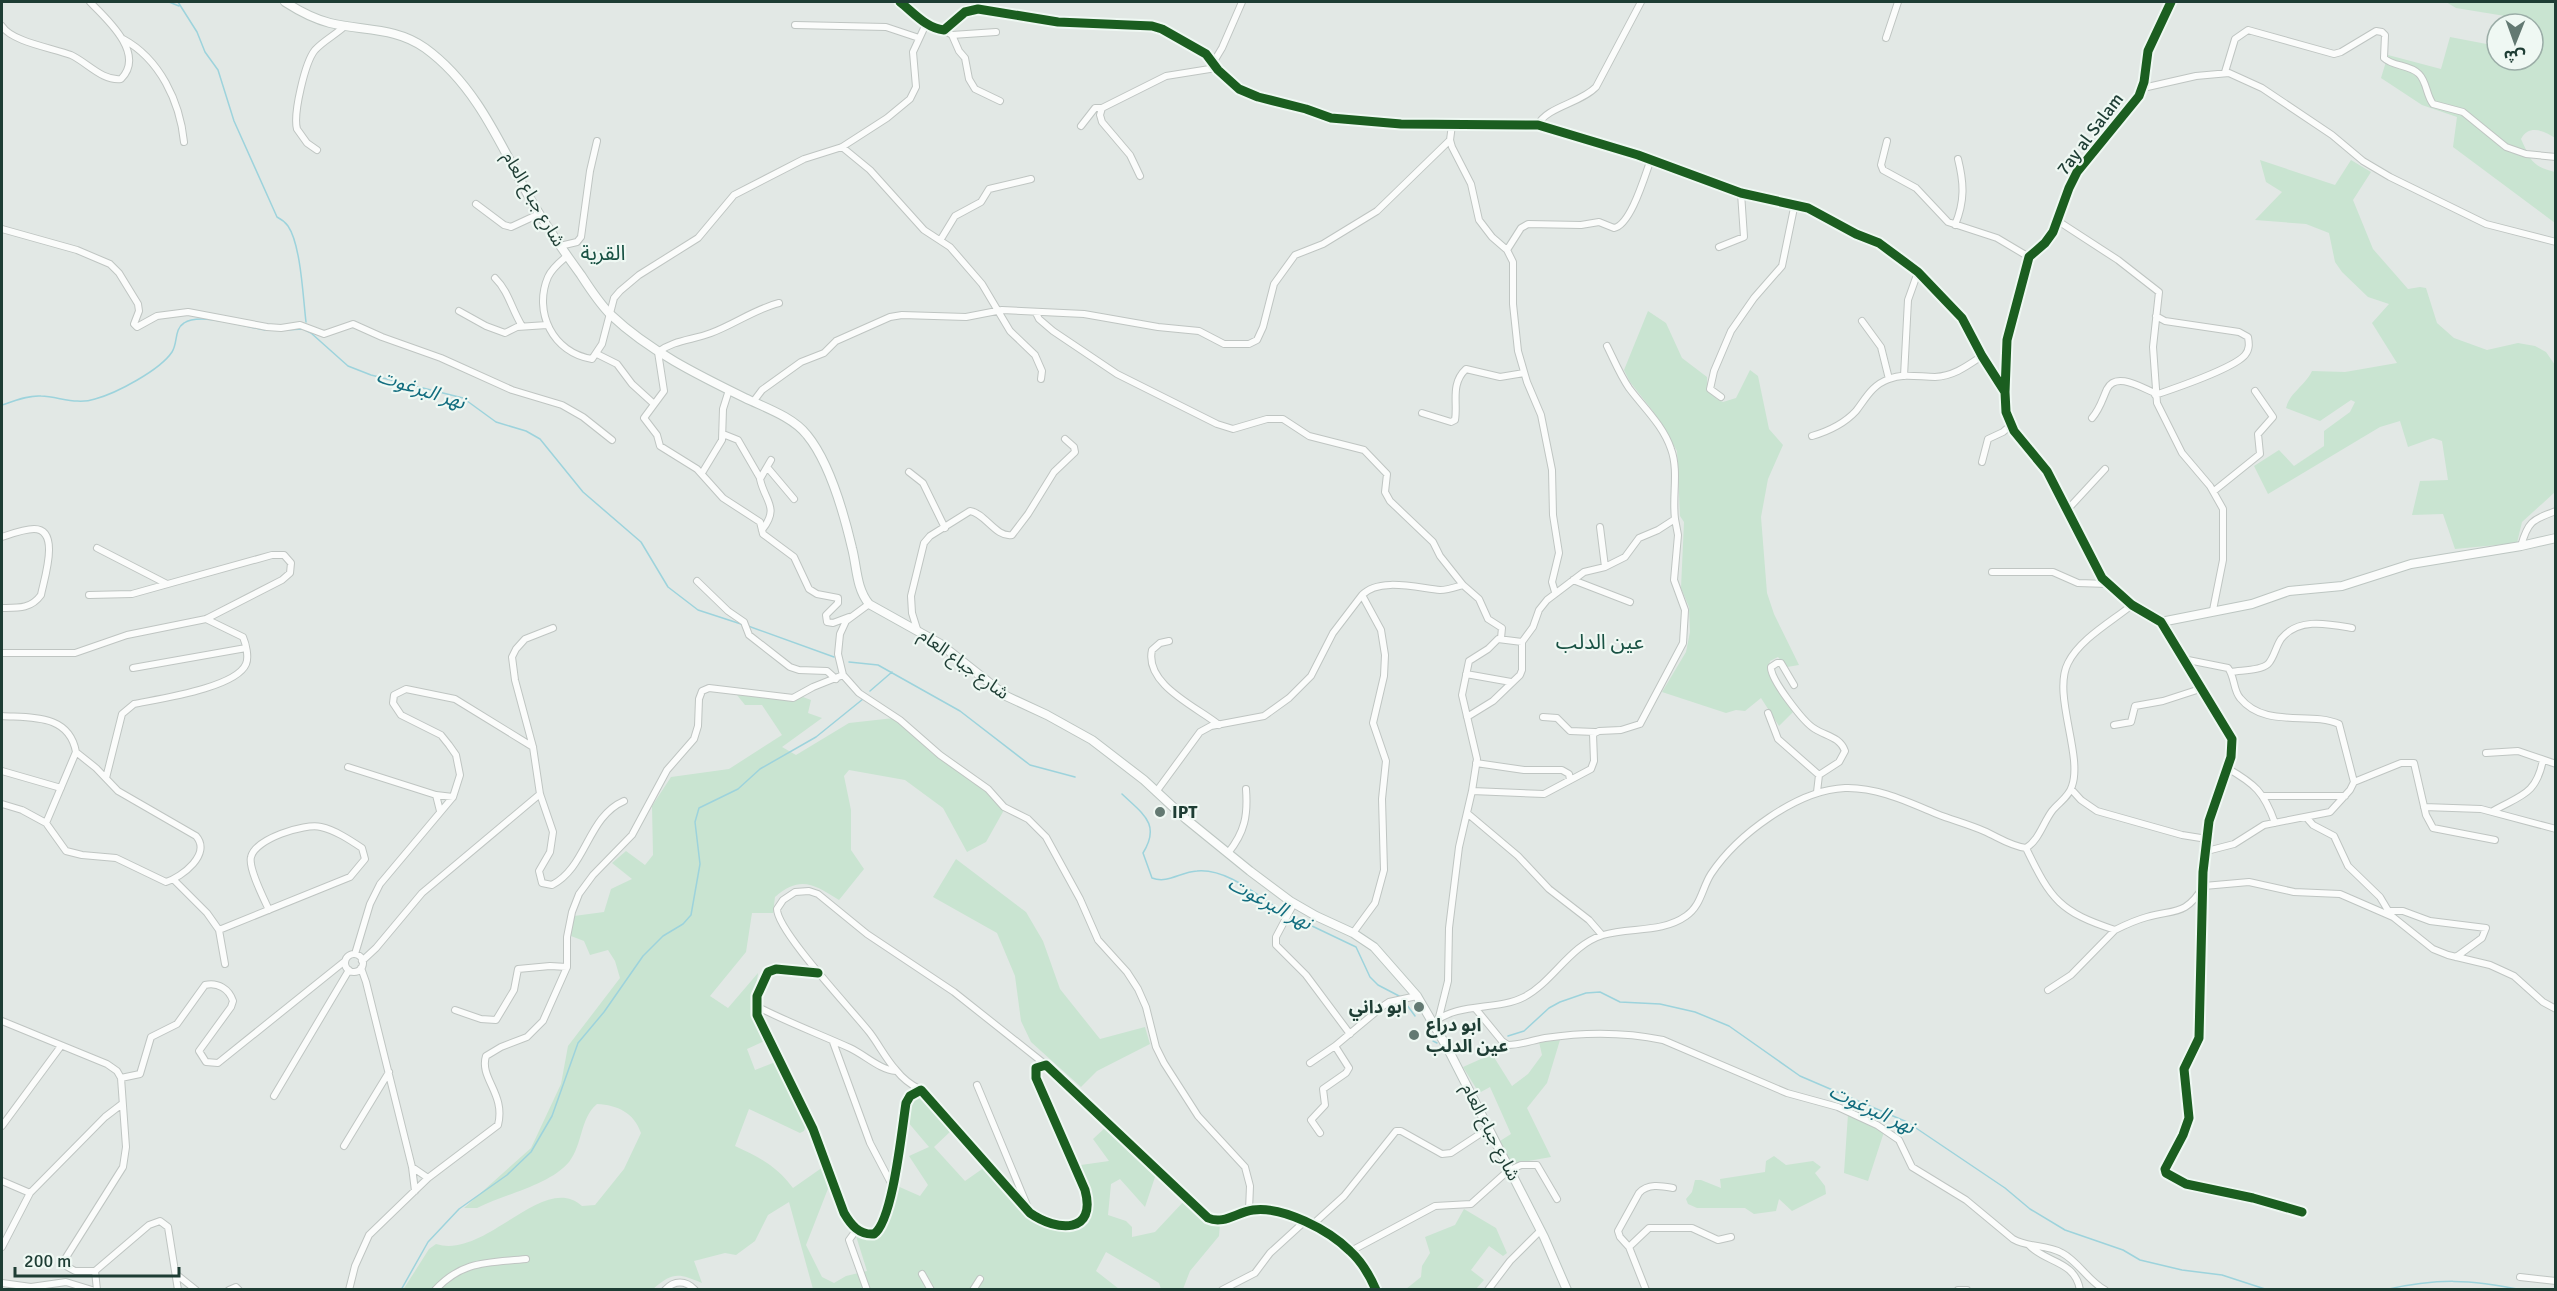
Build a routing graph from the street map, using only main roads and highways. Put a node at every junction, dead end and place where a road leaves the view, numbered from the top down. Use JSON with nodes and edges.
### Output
{"nodes":[{"id":1,"x":285,"y":2,"type":"edge"},
{"id":2,"x":2171,"y":2,"type":"edge"},
{"id":3,"x":2556,"y":538,"type":"edge"},
{"id":4,"x":1567,"y":1290,"type":"edge"}],
"edges":[{"from":1,"to":4,"type":"main road","name":"شارع جباع العام"},
{"from":2,"to":3,"type":"main road","name":"7ay al Salam"}]}
